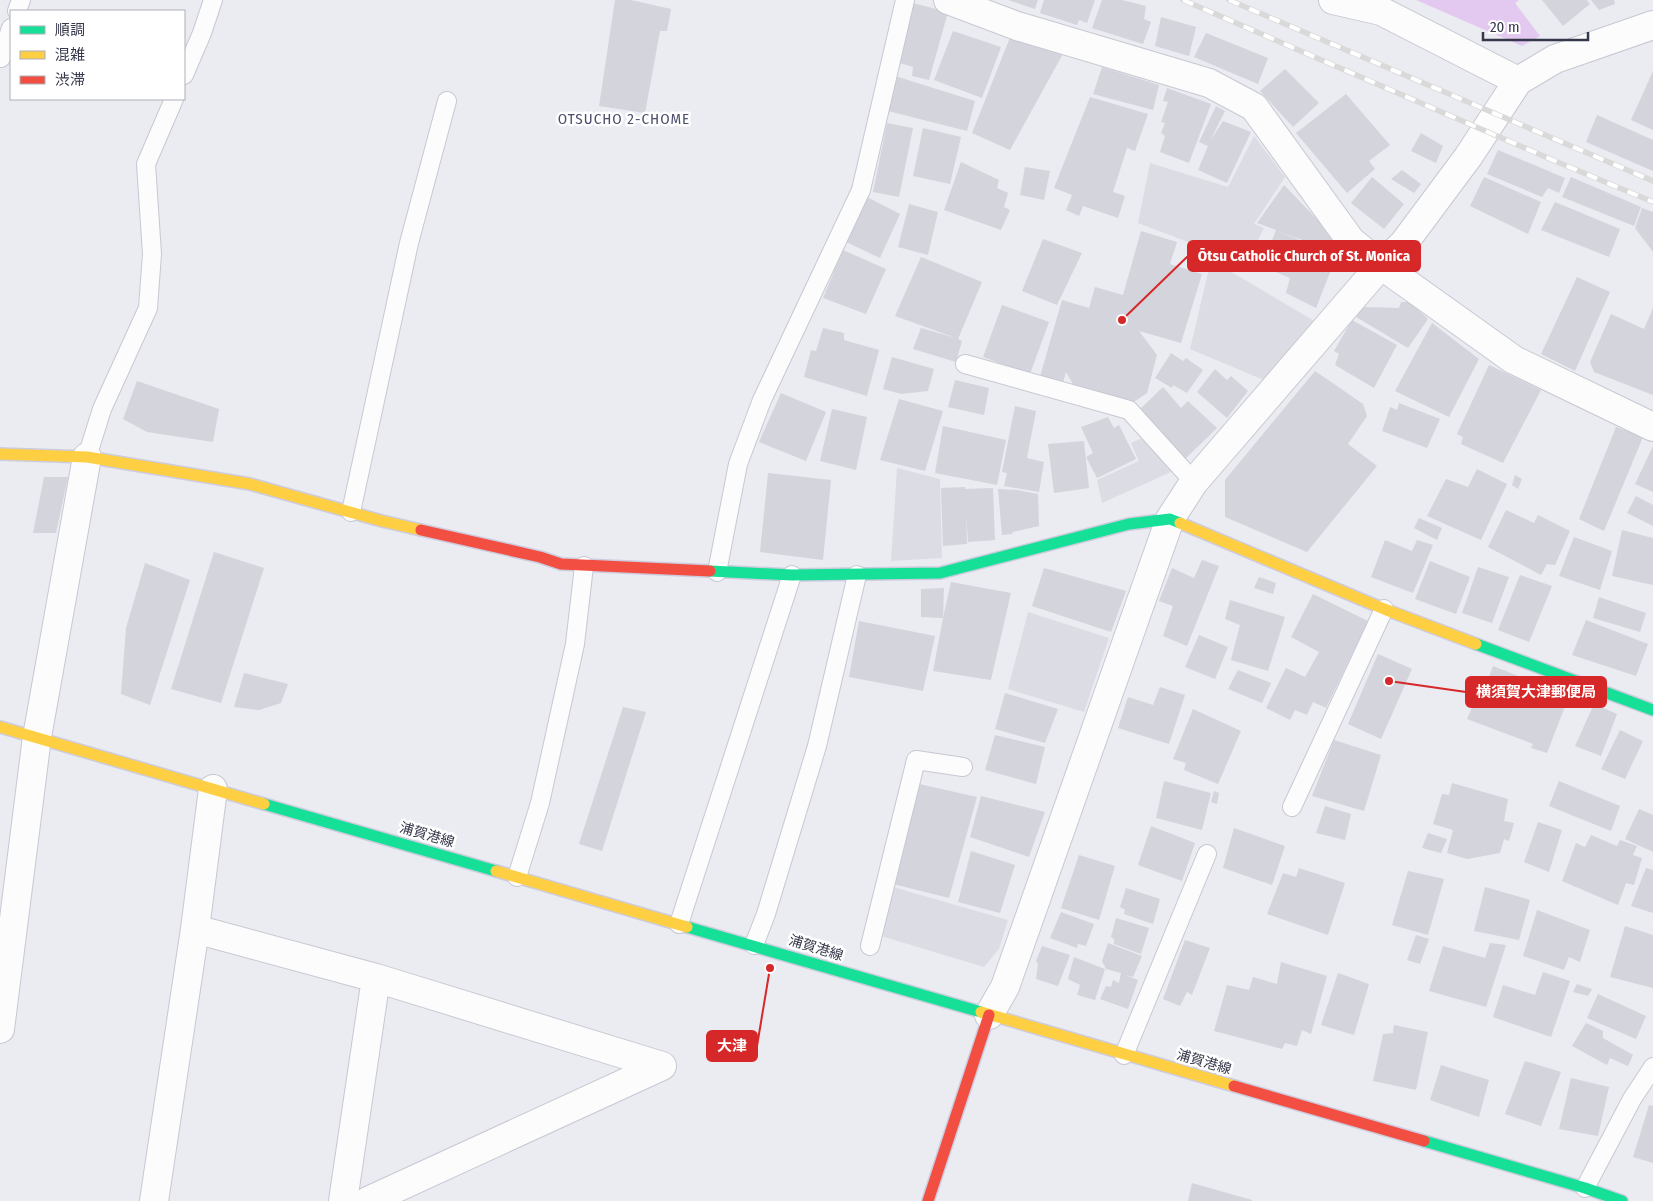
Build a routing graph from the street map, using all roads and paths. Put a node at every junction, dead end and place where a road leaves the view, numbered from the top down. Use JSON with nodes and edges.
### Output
{"nodes":[{"id":1,"x":212,"y":0,"type":"edge"},
{"id":2,"x":905,"y":0,"type":"edge"},
{"id":3,"x":948,"y":0,"type":"edge"},
{"id":4,"x":1333,"y":0,"type":"edge"},
{"id":5,"x":1653,"y":25,"type":"edge"},
{"id":6,"x":10,"y":32,"type":"edge"},
{"id":7,"x":4,"y":58,"type":"edge"},
{"id":8,"x":185,"y":73,"type":"edge"},
{"id":9,"x":1518,"y":81,"type":"junction"},
{"id":10,"x":174,"y":100,"type":"edge"},
{"id":11,"x":446,"y":101,"type":"dead end"},
{"id":12,"x":1381,"y":266,"type":"junction"},
{"id":13,"x":965,"y":364,"type":"dead end"},
{"id":14,"x":1653,"y":427,"type":"edge"},
{"id":15,"x":0,"y":454,"type":"edge"},
{"id":16,"x":87,"y":457,"type":"junction"},
{"id":17,"x":1194,"y":482,"type":"junction"},
{"id":18,"x":351,"y":512,"type":"junction"},
{"id":19,"x":1170,"y":519,"type":"junction"},
{"id":20,"x":584,"y":566,"type":"junction"},
{"id":21,"x":717,"y":572,"type":"junction"},
{"id":22,"x":792,"y":575,"type":"junction"},
{"id":23,"x":858,"y":575,"type":"junction"},
{"id":24,"x":1384,"y":609,"type":"junction"},
{"id":25,"x":1653,"y":710,"type":"edge"},
{"id":26,"x":0,"y":727,"type":"edge"},
{"id":27,"x":37,"y":737,"type":"junction"},
{"id":28,"x":963,"y":767,"type":"dead end"},
{"id":29,"x":213,"y":788,"type":"junction"},
{"id":30,"x":1292,"y":807,"type":"dead end"},
{"id":31,"x":1207,"y":854,"type":"dead end"},
{"id":32,"x":518,"y":877,"type":"junction"},
{"id":33,"x":679,"y":924,"type":"junction"},
{"id":34,"x":195,"y":929,"type":"junction"},
{"id":35,"x":754,"y":945,"type":"junction"},
{"id":36,"x":870,"y":946,"type":"dead end"},
{"id":37,"x":376,"y":978,"type":"junction"},
{"id":38,"x":3,"y":988,"type":"edge"},
{"id":39,"x":989,"y":1014,"type":"junction"},
{"id":40,"x":0,"y":1029,"type":"edge"},
{"id":41,"x":1124,"y":1055,"type":"junction"},
{"id":42,"x":1653,"y":1067,"type":"edge"},
{"id":43,"x":1585,"y":1188,"type":"junction"},
{"id":44,"x":400,"y":1194,"type":"edge"},
{"id":45,"x":154,"y":1201,"type":"edge"},
{"id":46,"x":343,"y":1201,"type":"edge"},
{"id":47,"x":368,"y":1201,"type":"edge"},
{"id":48,"x":928,"y":1201,"type":"edge"},
{"id":49,"x":1622,"y":1201,"type":"edge"}],
"edges":[{"from":1,"to":8,"type":"lane"},
{"from":2,"to":21,"type":"lane"},
{"from":3,"to":12,"type":"street"},
{"from":4,"to":9,"type":"street"},
{"from":5,"to":9,"type":"street"},
{"from":6,"to":7,"type":"lane"},
{"from":9,"to":12,"type":"street"},
{"from":10,"to":16,"type":"lane"},
{"from":11,"to":18,"type":"lane"},
{"from":12,"to":14,"type":"street"},
{"from":12,"to":17,"type":"street"},
{"from":13,"to":17,"type":"lane"},
{"from":15,"to":16,"type":"street"},
{"from":16,"to":18,"type":"street"},
{"from":16,"to":27,"type":"street"},
{"from":17,"to":19,"type":"street"},
{"from":18,"to":20,"type":"street"},
{"from":19,"to":23,"type":"street"},
{"from":19,"to":24,"type":"street"},
{"from":19,"to":39,"type":"street"},
{"from":20,"to":21,"type":"street"},
{"from":20,"to":32,"type":"lane"},
{"from":21,"to":22,"type":"street"},
{"from":22,"to":23,"type":"street"},
{"from":22,"to":33,"type":"lane"},
{"from":23,"to":35,"type":"lane"},
{"from":24,"to":25,"type":"street"},
{"from":24,"to":30,"type":"lane"},
{"from":26,"to":27,"type":"street","name":"浦賀港線"},
{"from":27,"to":29,"type":"street","name":"浦賀港線"},
{"from":27,"to":38,"type":"street"},
{"from":28,"to":36,"type":"lane"},
{"from":29,"to":32,"type":"street","name":"浦賀港線"},
{"from":29,"to":34,"type":"street"},
{"from":31,"to":41,"type":"lane"},
{"from":32,"to":33,"type":"street","name":"浦賀港線"},
{"from":33,"to":35,"type":"street","name":"浦賀港線"},
{"from":34,"to":37,"type":"street"},
{"from":34,"to":45,"type":"street"},
{"from":35,"to":39,"type":"street","name":"浦賀港線"},
{"from":37,"to":44,"type":"street"},
{"from":37,"to":46,"type":"street"},
{"from":38,"to":40,"type":"street"},
{"from":39,"to":41,"type":"street","name":"浦賀港線"},
{"from":39,"to":48,"type":"street"},
{"from":41,"to":43,"type":"street","name":"浦賀港線"},
{"from":42,"to":43,"type":"lane"},
{"from":43,"to":49,"type":"street","name":"浦賀港線"},
{"from":44,"to":47,"type":"street"}]}
